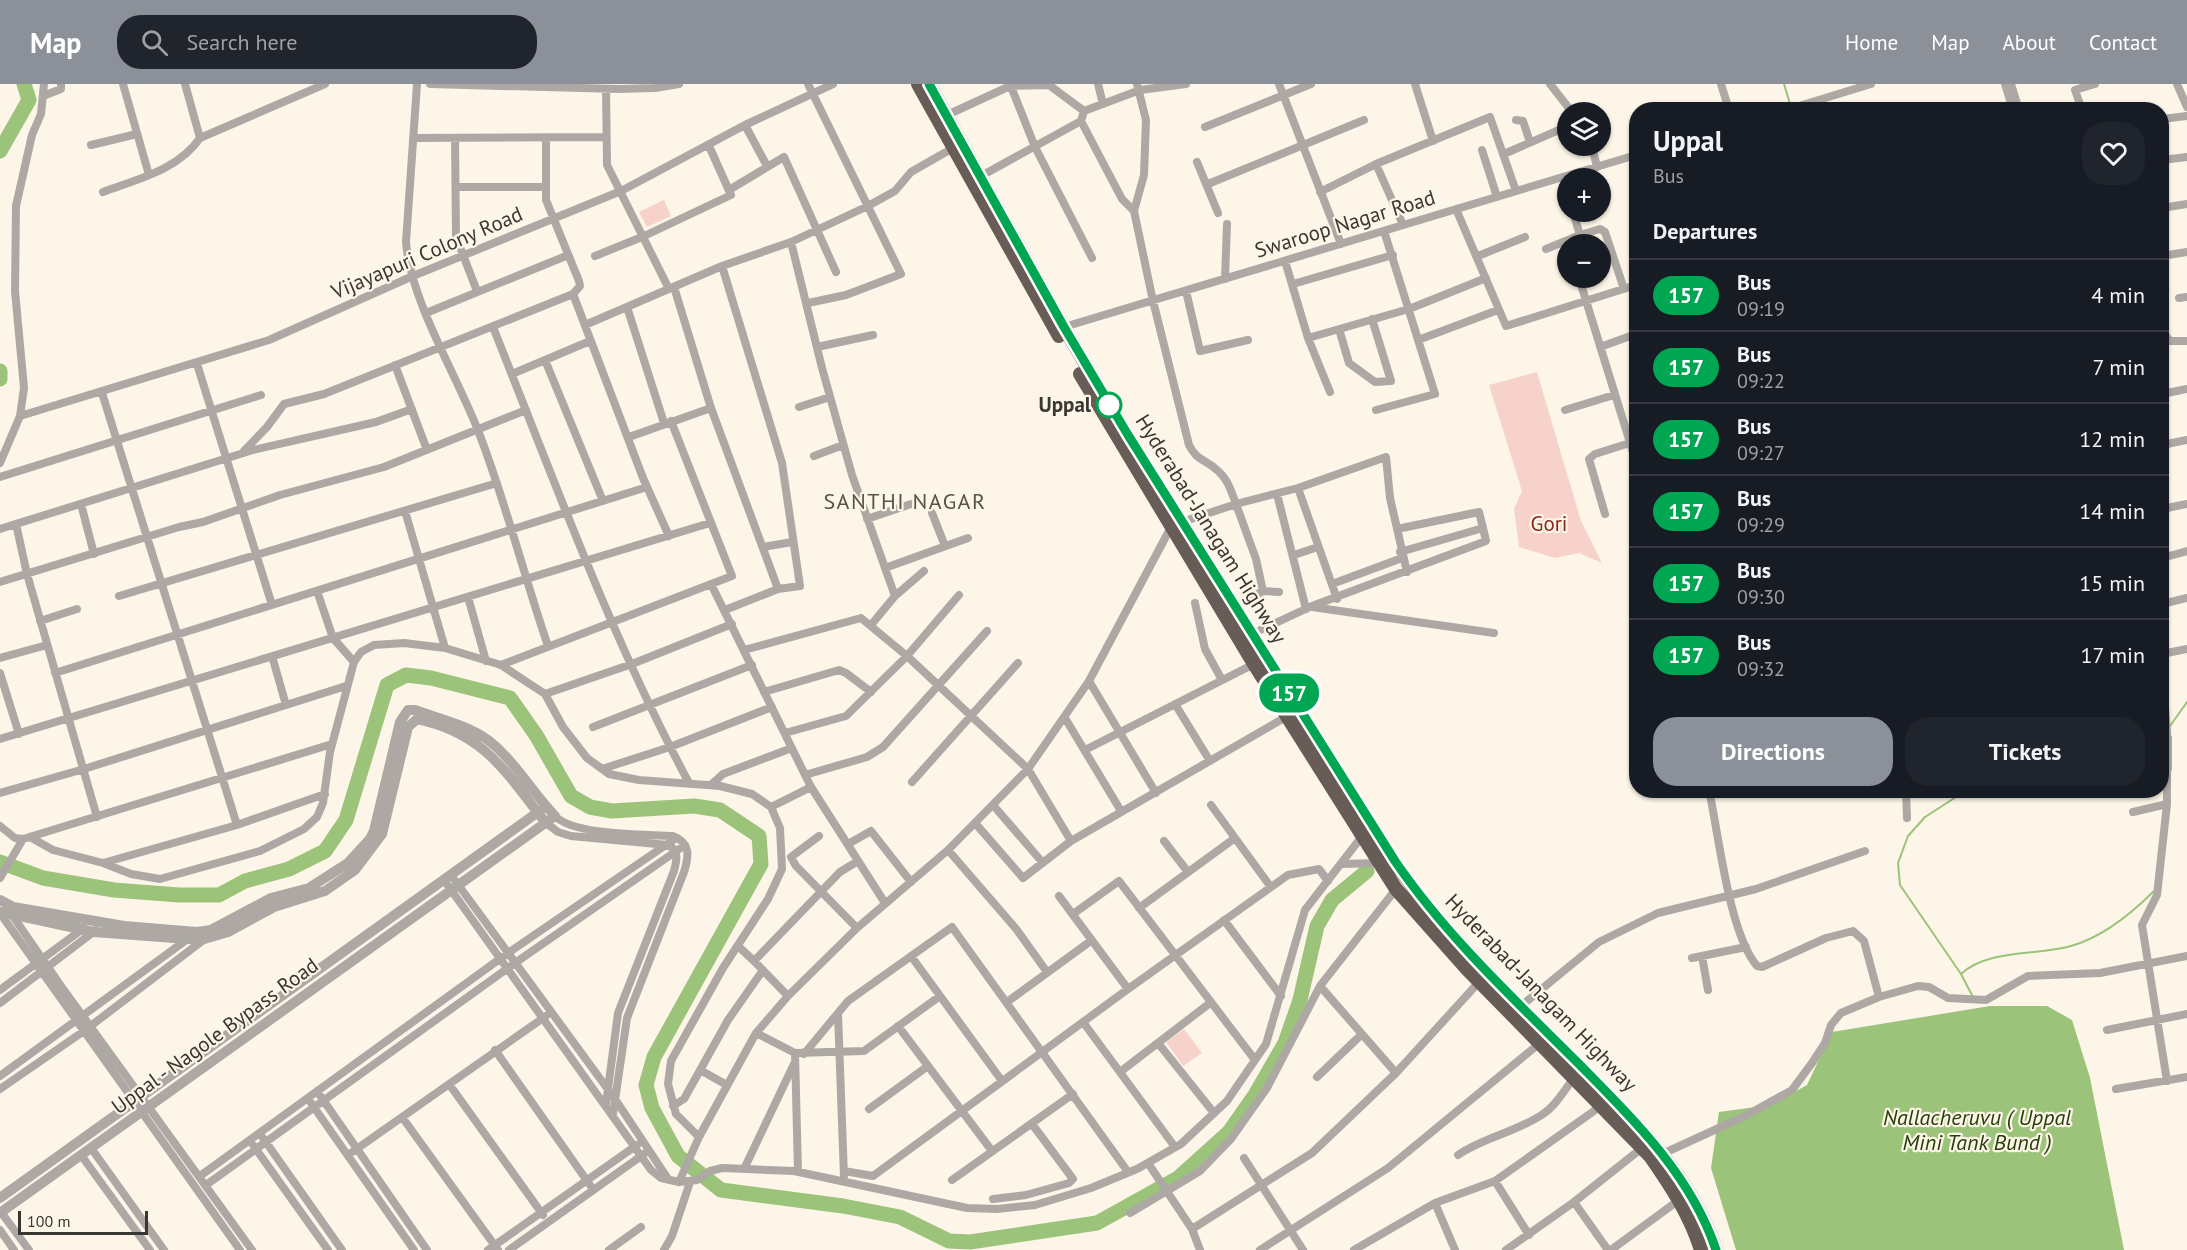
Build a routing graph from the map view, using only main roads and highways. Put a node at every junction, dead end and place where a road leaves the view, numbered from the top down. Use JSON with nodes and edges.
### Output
{"nodes":[{"id":1,"x":918,"y":84,"type":"edge"},
{"id":2,"x":929,"y":84,"type":"edge"},
{"id":3,"x":1002,"y":224,"type":"junction"},
{"id":4,"x":1176,"y":525,"type":"junction"},
{"id":5,"x":1657,"y":1157,"type":"junction"},
{"id":6,"x":1701,"y":1250,"type":"edge"},
{"id":7,"x":1716,"y":1250,"type":"edge"}],
"edges":[{"from":1,"to":3,"type":"highway","name":"Hyderabad-Janagam Highway"},
{"from":2,"to":3,"type":"highway","name":"Hyderabad-Janagam Highway"},
{"from":3,"to":4,"type":"highway","name":"Hyderabad-Janagam Highway"},
{"from":3,"to":4,"type":"highway","name":"Hyderabad-Janagam Highway"},
{"from":4,"to":5,"type":"highway","name":"Hyderabad-Janagam Highway"},
{"from":4,"to":5,"type":"highway","name":"Hyderabad-Janagam Highway"},
{"from":5,"to":6,"type":"highway","name":"Hyderabad-Janagam Highway"},
{"from":5,"to":7,"type":"highway","name":"Hyderabad-Janagam Highway"}]}
